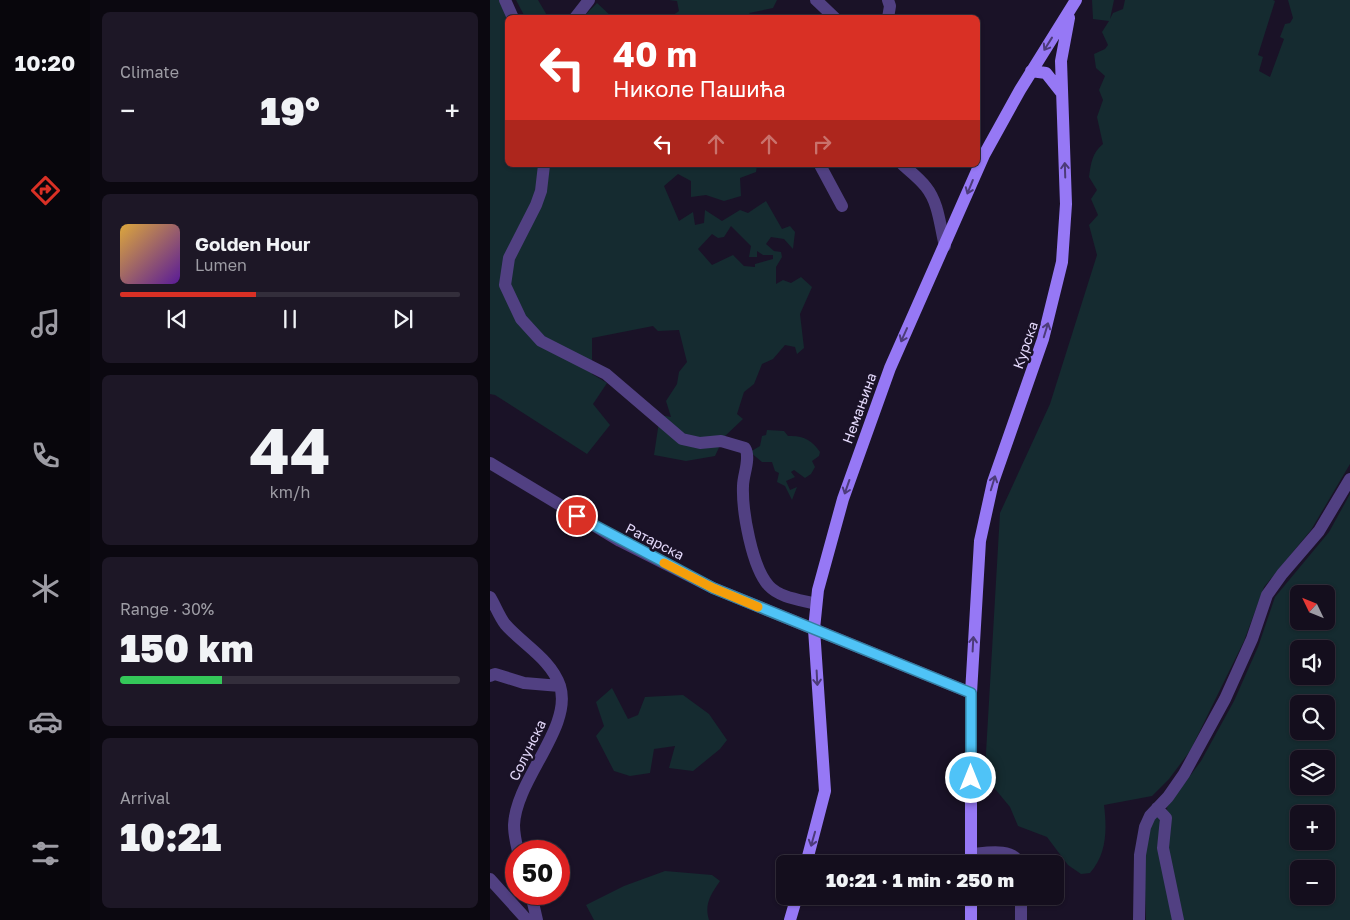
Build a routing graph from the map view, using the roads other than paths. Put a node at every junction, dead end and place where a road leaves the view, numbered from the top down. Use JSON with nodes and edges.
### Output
{"nodes":[{"id":1,"x":505,"y":0,"type":"edge"},
{"id":2,"x":589,"y":0,"type":"edge"},
{"id":3,"x":816,"y":0,"type":"edge"},
{"id":4,"x":888,"y":0,"type":"edge"},
{"id":5,"x":1075,"y":2,"type":"edge"},
{"id":6,"x":512,"y":15,"type":"edge"},
{"id":7,"x":577,"y":15,"type":"edge"},
{"id":8,"x":831,"y":15,"type":"edge"},
{"id":9,"x":888,"y":15,"type":"edge"},
{"id":10,"x":1031,"y":71,"type":"junction"},
{"id":11,"x":1061,"y":92,"type":"junction"},
{"id":12,"x":980,"y":164,"type":"edge"},
{"id":13,"x":544,"y":167,"type":"edge"},
{"id":14,"x":821,"y":167,"type":"edge"},
{"id":15,"x":905,"y":167,"type":"edge"},
{"id":16,"x":979,"y":167,"type":"edge"},
{"id":17,"x":842,"y":206,"type":"dead end"},
{"id":18,"x":945,"y":246,"type":"junction"},
{"id":19,"x":490,"y":463,"type":"edge"},
{"id":20,"x":1350,"y":479,"type":"edge"},
{"id":21,"x":490,"y":597,"type":"edge"},
{"id":22,"x":816,"y":604,"type":"junction"},
{"id":23,"x":814,"y":630,"type":"junction"},
{"id":24,"x":490,"y":676,"type":"edge"},
{"id":25,"x":560,"y":686,"type":"junction"},
{"id":26,"x":971,"y":693,"type":"junction"},
{"id":27,"x":1157,"y":808,"type":"junction"},
{"id":28,"x":516,"y":840,"type":"edge"},
{"id":29,"x":808,"y":855,"type":"edge"},
{"id":30,"x":971,"y":855,"type":"edge"},
{"id":31,"x":490,"y":879,"type":"edge"},
{"id":32,"x":534,"y":905,"type":"edge"},
{"id":33,"x":794,"y":905,"type":"edge"},
{"id":34,"x":971,"y":905,"type":"edge"},
{"id":35,"x":1020,"y":905,"type":"edge"},
{"id":36,"x":527,"y":920,"type":"edge"},
{"id":37,"x":537,"y":920,"type":"edge"},
{"id":38,"x":790,"y":920,"type":"edge"},
{"id":39,"x":971,"y":920,"type":"edge"},
{"id":40,"x":1021,"y":920,"type":"edge"},
{"id":41,"x":1139,"y":920,"type":"edge"},
{"id":42,"x":1178,"y":920,"type":"edge"}],
"edges":[{"from":1,"to":6,"type":"street"},
{"from":2,"to":7,"type":"street"},
{"from":3,"to":8,"type":"street"},
{"from":4,"to":9,"type":"street"},
{"from":5,"to":10,"type":"main road","name":"Немањина","one_way":true},
{"from":5,"to":11,"type":"main road","name":"Курска"},
{"from":10,"to":11,"type":"main road"},
{"from":10,"to":12,"type":"main road","name":"Немањина","one_way":true},
{"from":26,"to":11,"type":"main road","name":"Курска","one_way":true},
{"from":13,"to":22,"type":"street"},
{"from":14,"to":17,"type":"street"},
{"from":15,"to":18,"type":"street"},
{"from":16,"to":18,"type":"main road","name":"Немањина","one_way":true},
{"from":18,"to":22,"type":"main road","name":"Немањина","one_way":true},
{"from":19,"to":23,"type":"street","name":"Ратарска"},
{"from":20,"to":27,"type":"street"},
{"from":21,"to":25,"type":"street"},
{"from":22,"to":23,"type":"main road","name":"Немањина"},
{"from":23,"to":26,"type":"street","name":"Ратарска"},
{"from":23,"to":29,"type":"main road","name":"Немањина","one_way":true},
{"from":24,"to":25,"type":"street"},
{"from":25,"to":28,"type":"street","name":"Солунска"},
{"from":26,"to":30,"type":"main road","name":"Курска"},
{"from":27,"to":41,"type":"street"},
{"from":27,"to":42,"type":"street"},
{"from":31,"to":36,"type":"street"},
{"from":32,"to":37,"type":"street"},
{"from":33,"to":38,"type":"main road"},
{"from":34,"to":39,"type":"main road"},
{"from":35,"to":40,"type":"street"}]}
